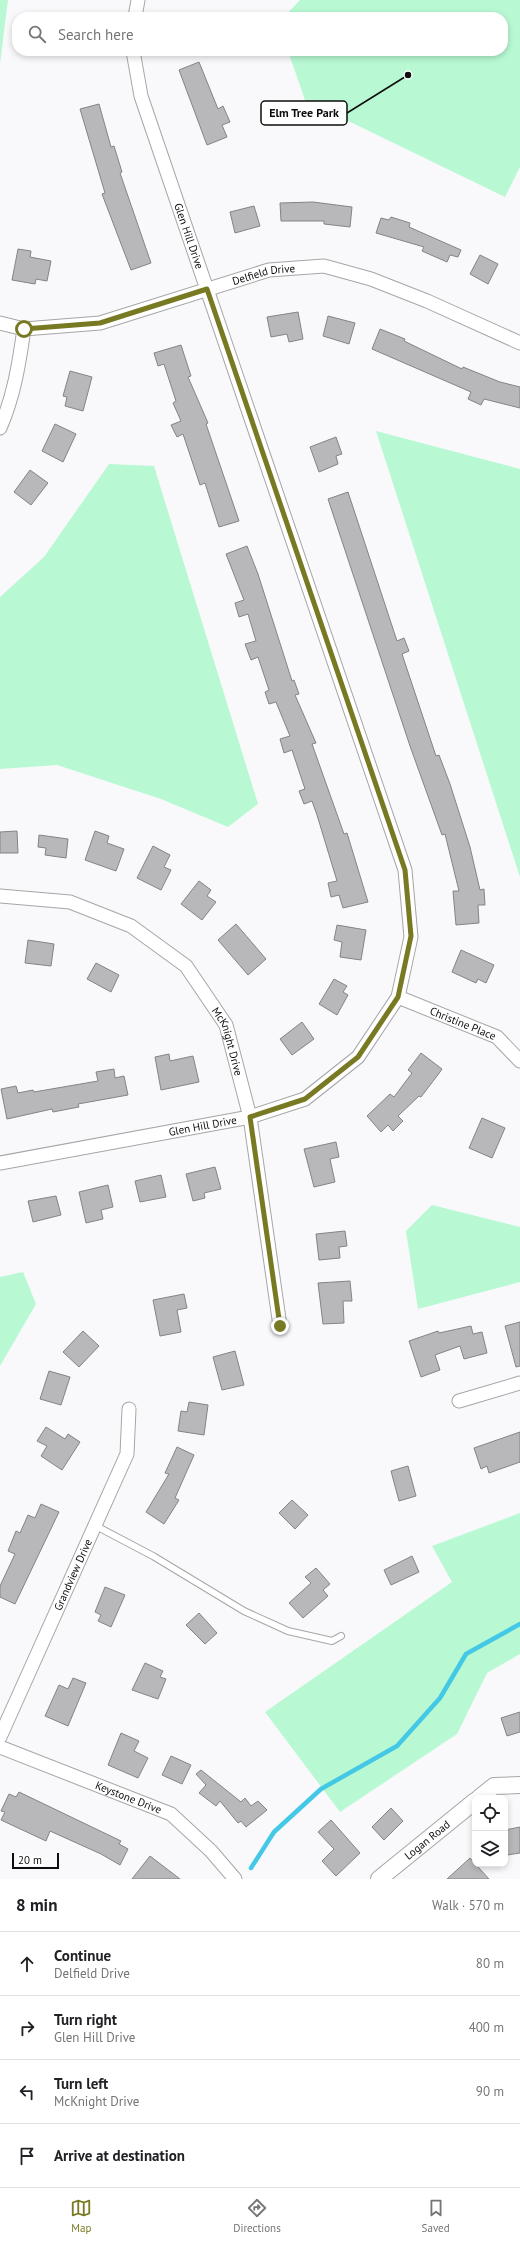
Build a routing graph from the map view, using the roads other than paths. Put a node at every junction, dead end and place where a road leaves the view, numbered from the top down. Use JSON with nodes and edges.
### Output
{"nodes":[{"id":1,"x":138,"y":0,"type":"edge"},
{"id":2,"x":136,"y":12,"type":"edge"},
{"id":3,"x":134,"y":56,"type":"edge"},
{"id":4,"x":207,"y":289,"type":"junction"},
{"id":5,"x":0,"y":323,"type":"edge"},
{"id":6,"x":24,"y":329,"type":"junction"},
{"id":7,"x":520,"y":343,"type":"edge"},
{"id":8,"x":0,"y":428,"type":"edge"},
{"id":9,"x":0,"y":896,"type":"edge"},
{"id":10,"x":398,"y":997,"type":"junction"},
{"id":11,"x":520,"y":1060,"type":"edge"},
{"id":12,"x":250,"y":1117,"type":"junction"},
{"id":13,"x":0,"y":1163,"type":"edge"},
{"id":14,"x":280,"y":1326,"type":"dead end"},
{"id":15,"x":520,"y":1383,"type":"edge"},
{"id":16,"x":459,"y":1401,"type":"dead end"},
{"id":17,"x":129,"y":1409,"type":"dead end"},
{"id":18,"x":96,"y":1526,"type":"junction"},
{"id":19,"x":341,"y":1636,"type":"dead end"},
{"id":20,"x":0,"y":1737,"type":"edge"},
{"id":21,"x":0,"y":1747,"type":"edge"},
{"id":22,"x":520,"y":1785,"type":"edge"},
{"id":23,"x":483,"y":1795,"type":"edge"},
{"id":24,"x":472,"y":1803,"type":"edge"},
{"id":25,"x":235,"y":1879,"type":"edge"},
{"id":26,"x":379,"y":1879,"type":"edge"}],
"edges":[{"from":1,"to":2,"type":"street"},
{"from":3,"to":4,"type":"street","name":"Glen Hill Drive"},
{"from":4,"to":6,"type":"street","name":"Delfield Drive"},
{"from":4,"to":7,"type":"street","name":"Delfield Drive"},
{"from":4,"to":10,"type":"street","name":"Glen Hill Drive"},
{"from":5,"to":6,"type":"street","name":"Delfield Drive"},
{"from":6,"to":8,"type":"street"},
{"from":9,"to":12,"type":"street","name":"McKnight Drive"},
{"from":10,"to":11,"type":"street","name":"Christine Place"},
{"from":10,"to":12,"type":"street","name":"Glen Hill Drive"},
{"from":12,"to":13,"type":"street","name":"Glen Hill Drive"},
{"from":12,"to":14,"type":"street","name":"McKnight Drive"},
{"from":15,"to":16,"type":"street"},
{"from":17,"to":18,"type":"street","name":"Grandview Drive"},
{"from":18,"to":19,"type":"lane"},
{"from":18,"to":20,"type":"street","name":"Grandview Drive"},
{"from":21,"to":25,"type":"street","name":"Keystone Drive"},
{"from":22,"to":23,"type":"street"},
{"from":24,"to":26,"type":"street","name":"Logan Road"}]}
